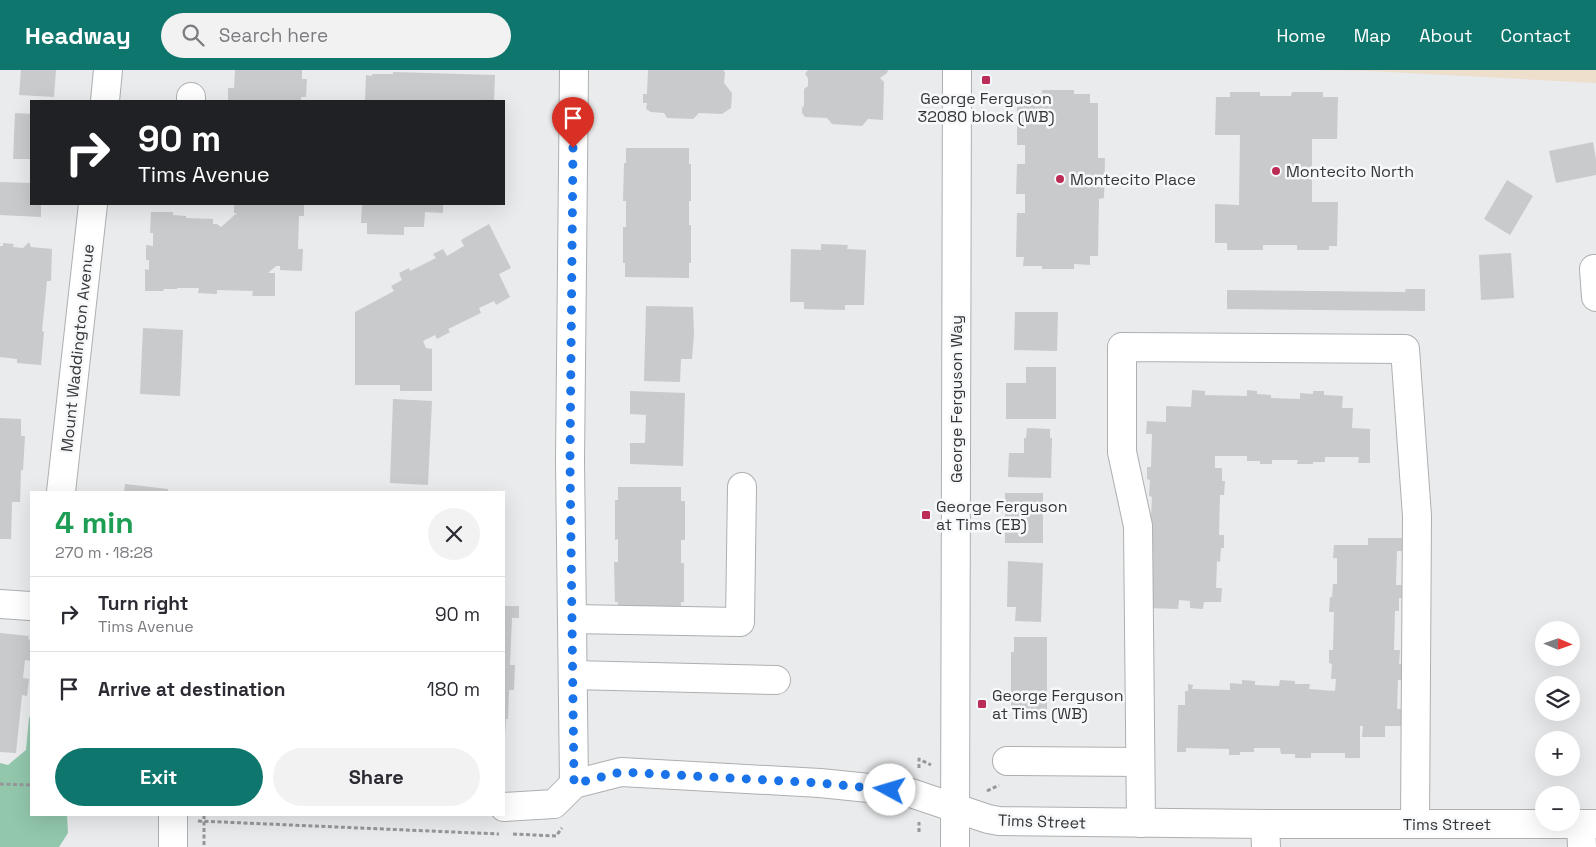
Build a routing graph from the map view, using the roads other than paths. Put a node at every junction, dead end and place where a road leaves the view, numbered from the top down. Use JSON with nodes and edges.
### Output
{"nodes":[{"id":1,"x":108,"y":70,"type":"edge"},
{"id":2,"x":574,"y":70,"type":"edge"},
{"id":3,"x":957,"y":70,"type":"edge"},
{"id":4,"x":105,"y":100,"type":"edge"},
{"id":5,"x":93,"y":205,"type":"edge"},
{"id":6,"x":1594,"y":269,"type":"dead end"},
{"id":7,"x":1596,"y":297,"type":"edge"},
{"id":8,"x":742,"y":487,"type":"dead end"},
{"id":9,"x":62,"y":491,"type":"edge"},
{"id":10,"x":0,"y":604,"type":"edge"},
{"id":11,"x":30,"y":606,"type":"edge"},
{"id":12,"x":572,"y":619,"type":"junction"},
{"id":13,"x":573,"y":675,"type":"junction"},
{"id":14,"x":776,"y":680,"type":"dead end"},
{"id":15,"x":1140,"y":762,"type":"junction"},
{"id":16,"x":1005,"y":773,"type":"road end"},
{"id":17,"x":574,"y":784,"type":"junction"},
{"id":18,"x":505,"y":806,"type":"edge"},
{"id":19,"x":955,"y":808,"type":"junction"},
{"id":20,"x":172,"y":817,"type":"edge"},
{"id":21,"x":1141,"y":823,"type":"junction"},
{"id":22,"x":1415,"y":824,"type":"junction"},
{"id":23,"x":1586,"y":832,"type":"edge"},
{"id":24,"x":1265,"y":836,"type":"edge"},
{"id":25,"x":173,"y":847,"type":"edge"},
{"id":26,"x":955,"y":847,"type":"edge"}],
"edges":[{"from":1,"to":4,"type":"street"},
{"from":2,"to":12,"type":"street"},
{"from":3,"to":19,"type":"street","name":"George Ferguson Way"},
{"from":5,"to":9,"type":"street","name":"Mount Waddington Avenue"},
{"from":6,"to":7,"type":"street"},
{"from":8,"to":12,"type":"street"},
{"from":10,"to":11,"type":"street"},
{"from":12,"to":13,"type":"street"},
{"from":13,"to":14,"type":"street"},
{"from":13,"to":17,"type":"street"},
{"from":15,"to":16,"type":"street"},
{"from":15,"to":21,"type":"street"},
{"from":15,"to":22,"type":"street"},
{"from":17,"to":18,"type":"street"},
{"from":17,"to":19,"type":"street","name":"Tims Street"},
{"from":19,"to":21,"type":"street","name":"Tims Street"},
{"from":19,"to":26,"type":"street","name":"George Ferguson Way"},
{"from":20,"to":25,"type":"street"},
{"from":21,"to":24,"type":"street","name":"Tims Street"},
{"from":22,"to":23,"type":"street","name":"Tims Street"},
{"from":22,"to":24,"type":"street","name":"Tims Street"}]}
